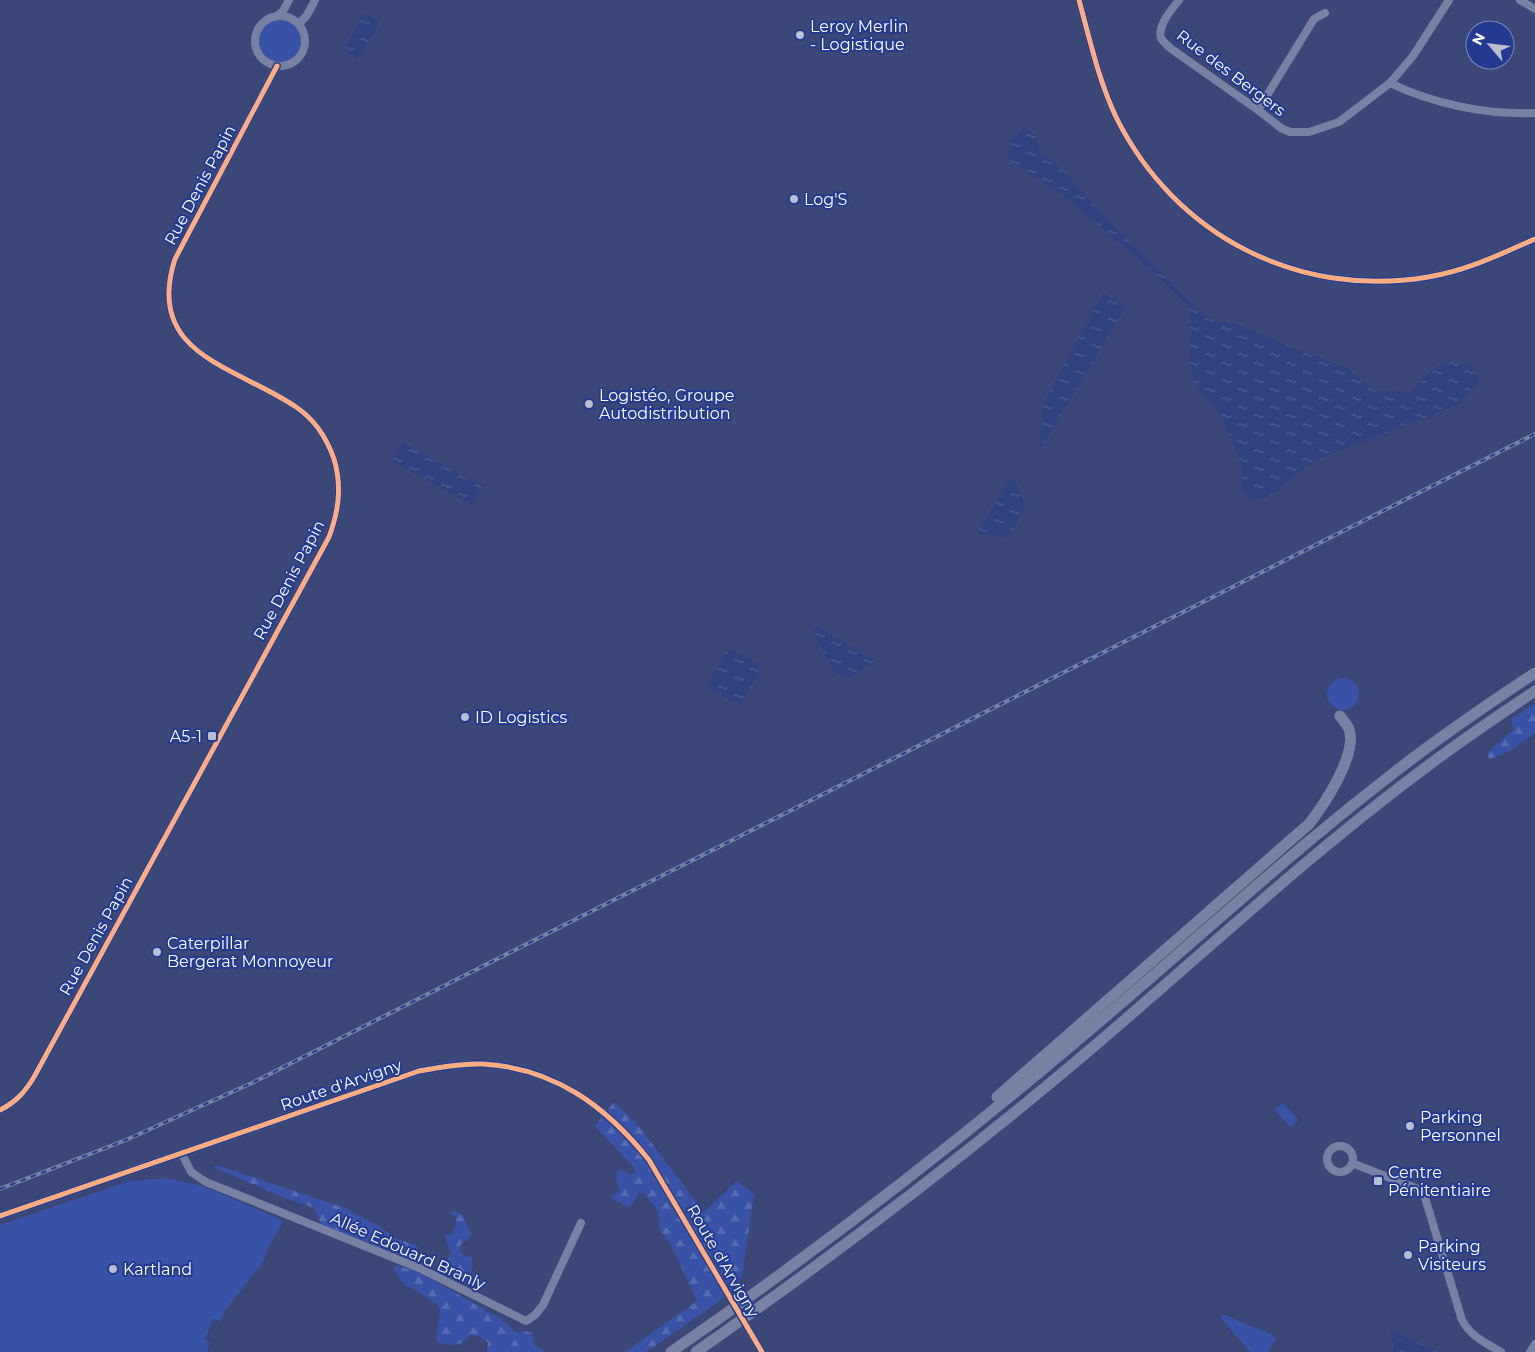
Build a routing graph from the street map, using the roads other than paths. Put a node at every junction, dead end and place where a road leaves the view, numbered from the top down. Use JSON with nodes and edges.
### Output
{"nodes":[{"id":1,"x":289,"y":0,"type":"edge"},
{"id":2,"x":315,"y":0,"type":"edge"},
{"id":3,"x":1080,"y":0,"type":"edge"},
{"id":4,"x":1178,"y":0,"type":"edge"},
{"id":5,"x":1449,"y":0,"type":"edge"},
{"id":6,"x":1520,"y":0,"type":"edge"},
{"id":7,"x":1535,"y":9,"type":"edge"},
{"id":8,"x":1325,"y":13,"type":"dead end"},
{"id":9,"x":277,"y":16,"type":"junction"},
{"id":10,"x":299,"y":24,"type":"junction"},
{"id":11,"x":277,"y":66,"type":"junction"},
{"id":12,"x":1390,"y":83,"type":"junction"},
{"id":13,"x":1258,"y":110,"type":"junction"},
{"id":14,"x":1535,"y":113,"type":"edge"},
{"id":15,"x":1535,"y":239,"type":"edge"},
{"id":16,"x":1535,"y":674,"type":"edge"},
{"id":17,"x":1535,"y":692,"type":"edge"},
{"id":18,"x":1340,"y":716,"type":"dead end"},
{"id":19,"x":0,"y":1110,"type":"edge"},
{"id":20,"x":964,"y":1134,"type":"junction"},
{"id":21,"x":182,"y":1154,"type":"junction"},
{"id":22,"x":1352,"y":1163,"type":"dead end"},
{"id":23,"x":290,"y":1215,"type":"junction"},
{"id":24,"x":0,"y":1216,"type":"edge"},
{"id":25,"x":581,"y":1223,"type":"dead end"},
{"id":26,"x":286,"y":1225,"type":"dead end"},
{"id":27,"x":1535,"y":1344,"type":"edge"},
{"id":28,"x":671,"y":1352,"type":"edge"},
{"id":29,"x":696,"y":1352,"type":"edge"},
{"id":30,"x":762,"y":1352,"type":"edge"},
{"id":31,"x":1501,"y":1352,"type":"edge"},
{"id":32,"x":1530,"y":1352,"type":"edge"}],
"edges":[{"from":1,"to":9,"type":"street"},
{"from":2,"to":10,"type":"street"},
{"from":3,"to":15,"type":"street"},
{"from":4,"to":13,"type":"street","name":"Rue des Bergers"},
{"from":5,"to":12,"type":"street","name":"Rue des Bergers"},
{"from":6,"to":7,"type":"street"},
{"from":8,"to":13,"type":"street"},
{"from":9,"to":10,"type":"street"},
{"from":9,"to":11,"type":"street"},
{"from":10,"to":11,"type":"street"},
{"from":11,"to":19,"type":"street","name":"Rue Denis Papin"},
{"from":12,"to":13,"type":"street","name":"Rue des Bergers"},
{"from":12,"to":14,"type":"street"},
{"from":16,"to":20,"type":"highway"},
{"from":17,"to":29,"type":"highway"},
{"from":18,"to":20,"type":"highway"},
{"from":20,"to":28,"type":"highway"},
{"from":21,"to":23,"type":"street","name":"Allée Edouard Branly"},
{"from":21,"to":24,"type":"street","name":"Route d'Arvigny"},
{"from":21,"to":30,"type":"street","name":"Route d'Arvigny"},
{"from":22,"to":31,"type":"street"},
{"from":23,"to":25,"type":"street","name":"Allée Edouard Branly"},
{"from":23,"to":26,"type":"street"},
{"from":27,"to":32,"type":"street"}]}
